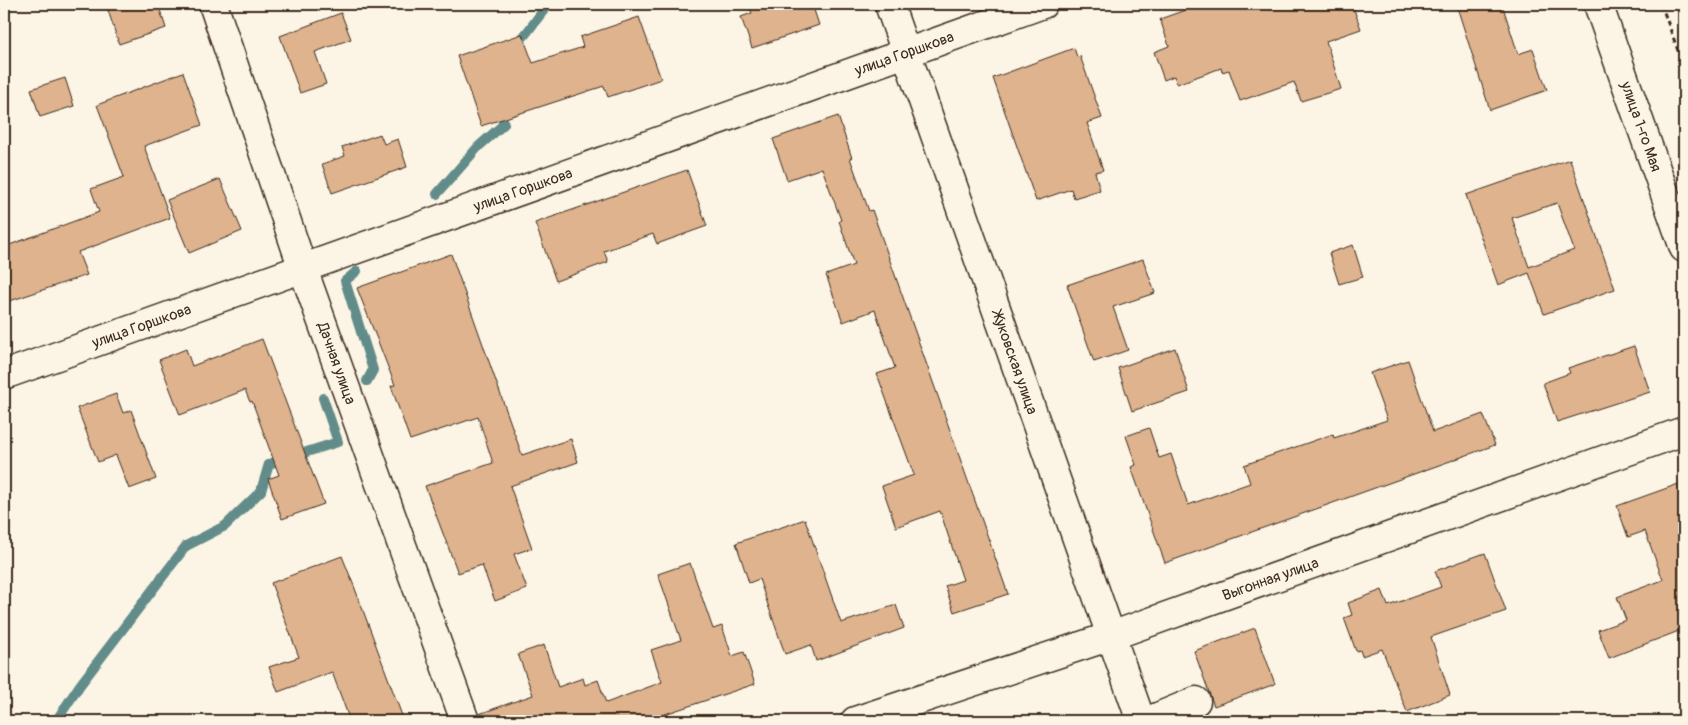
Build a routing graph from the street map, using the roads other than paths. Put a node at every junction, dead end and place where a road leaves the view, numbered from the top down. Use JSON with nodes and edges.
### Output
{"nodes":[{"id":1,"x":213,"y":4,"type":"edge"},
{"id":2,"x":889,"y":4,"type":"edge"},
{"id":3,"x":1043,"y":4,"type":"edge"},
{"id":4,"x":1598,"y":4,"type":"edge"},
{"id":5,"x":905,"y":52,"type":"junction"},
{"id":6,"x":1684,"y":248,"type":"edge"},
{"id":7,"x":303,"y":269,"type":"junction"},
{"id":8,"x":4,"y":375,"type":"edge"},
{"id":9,"x":1684,"y":431,"type":"edge"},
{"id":10,"x":1111,"y":636,"type":"junction"},
{"id":11,"x":1196,"y":701,"type":"dead end"},
{"id":12,"x":466,"y":721,"type":"edge"},
{"id":13,"x":855,"y":721,"type":"edge"},
{"id":14,"x":1141,"y":721,"type":"edge"},
{"id":15,"x":1148,"y":721,"type":"edge"}],
"edges":[{"from":1,"to":7,"type":"street","name":"Дачная улица"},
{"from":2,"to":5,"type":"street","name":"Жуковская улица"},
{"from":3,"to":5,"type":"street","name":"улица Горшкова"},
{"from":4,"to":6,"type":"street","name":"улица 1-го Мая"},
{"from":5,"to":7,"type":"street","name":"улица Горшкова"},
{"from":5,"to":10,"type":"street","name":"Жуковская улица"},
{"from":7,"to":8,"type":"street","name":"улица Горшкова"},
{"from":7,"to":12,"type":"street","name":"Дачная улица"},
{"from":9,"to":10,"type":"street","name":"Выгонная улица"},
{"from":10,"to":13,"type":"street","name":"Выгонная улица"},
{"from":10,"to":14,"type":"street","name":"Жуковская улица"},
{"from":11,"to":15,"type":"street"}]}
